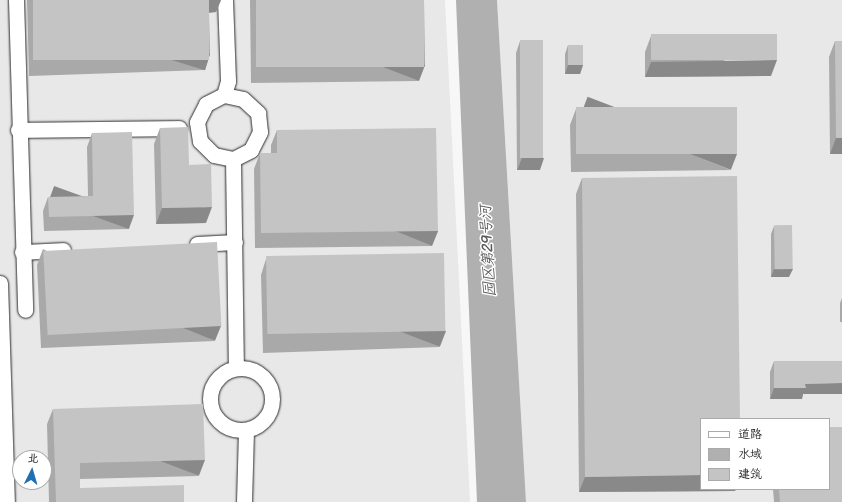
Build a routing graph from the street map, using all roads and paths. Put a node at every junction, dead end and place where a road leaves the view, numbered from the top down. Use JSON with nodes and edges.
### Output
{"nodes":[{"id":1,"x":16,"y":0,"type":"edge"},
{"id":2,"x":225,"y":0,"type":"edge"},
{"id":3,"x":224,"y":95,"type":"junction"},
{"id":4,"x":198,"y":128,"type":"junction"},
{"id":5,"x":18,"y":130,"type":"junction"},
{"id":6,"x":234,"y":159,"type":"junction"},
{"id":7,"x":235,"y":242,"type":"junction"},
{"id":8,"x":179,"y":245,"type":"edge"},
{"id":9,"x":77,"y":250,"type":"edge"},
{"id":10,"x":22,"y":252,"type":"junction"},
{"id":11,"x":0,"y":283,"type":"edge"},
{"id":12,"x":25,"y":310,"type":"dead end"},
{"id":13,"x":236,"y":368,"type":"junction"},
{"id":14,"x":246,"y":431,"type":"junction"},
{"id":15,"x":6,"y":502,"type":"edge"},
{"id":16,"x":244,"y":502,"type":"edge"}],
"edges":[{"from":1,"to":5,"type":"lane"},
{"from":2,"to":3,"type":"lane"},
{"from":3,"to":4,"type":"lane"},
{"from":3,"to":6,"type":"lane"},
{"from":4,"to":5,"type":"lane"},
{"from":4,"to":6,"type":"lane"},
{"from":5,"to":10,"type":"lane"},
{"from":6,"to":7,"type":"lane"},
{"from":7,"to":8,"type":"lane"},
{"from":7,"to":13,"type":"lane"},
{"from":9,"to":10,"type":"lane"},
{"from":10,"to":12,"type":"lane"},
{"from":11,"to":15,"type":"lane"},
{"from":13,"to":14,"type":"lane"},
{"from":13,"to":14,"type":"lane"},
{"from":14,"to":16,"type":"lane"}]}
